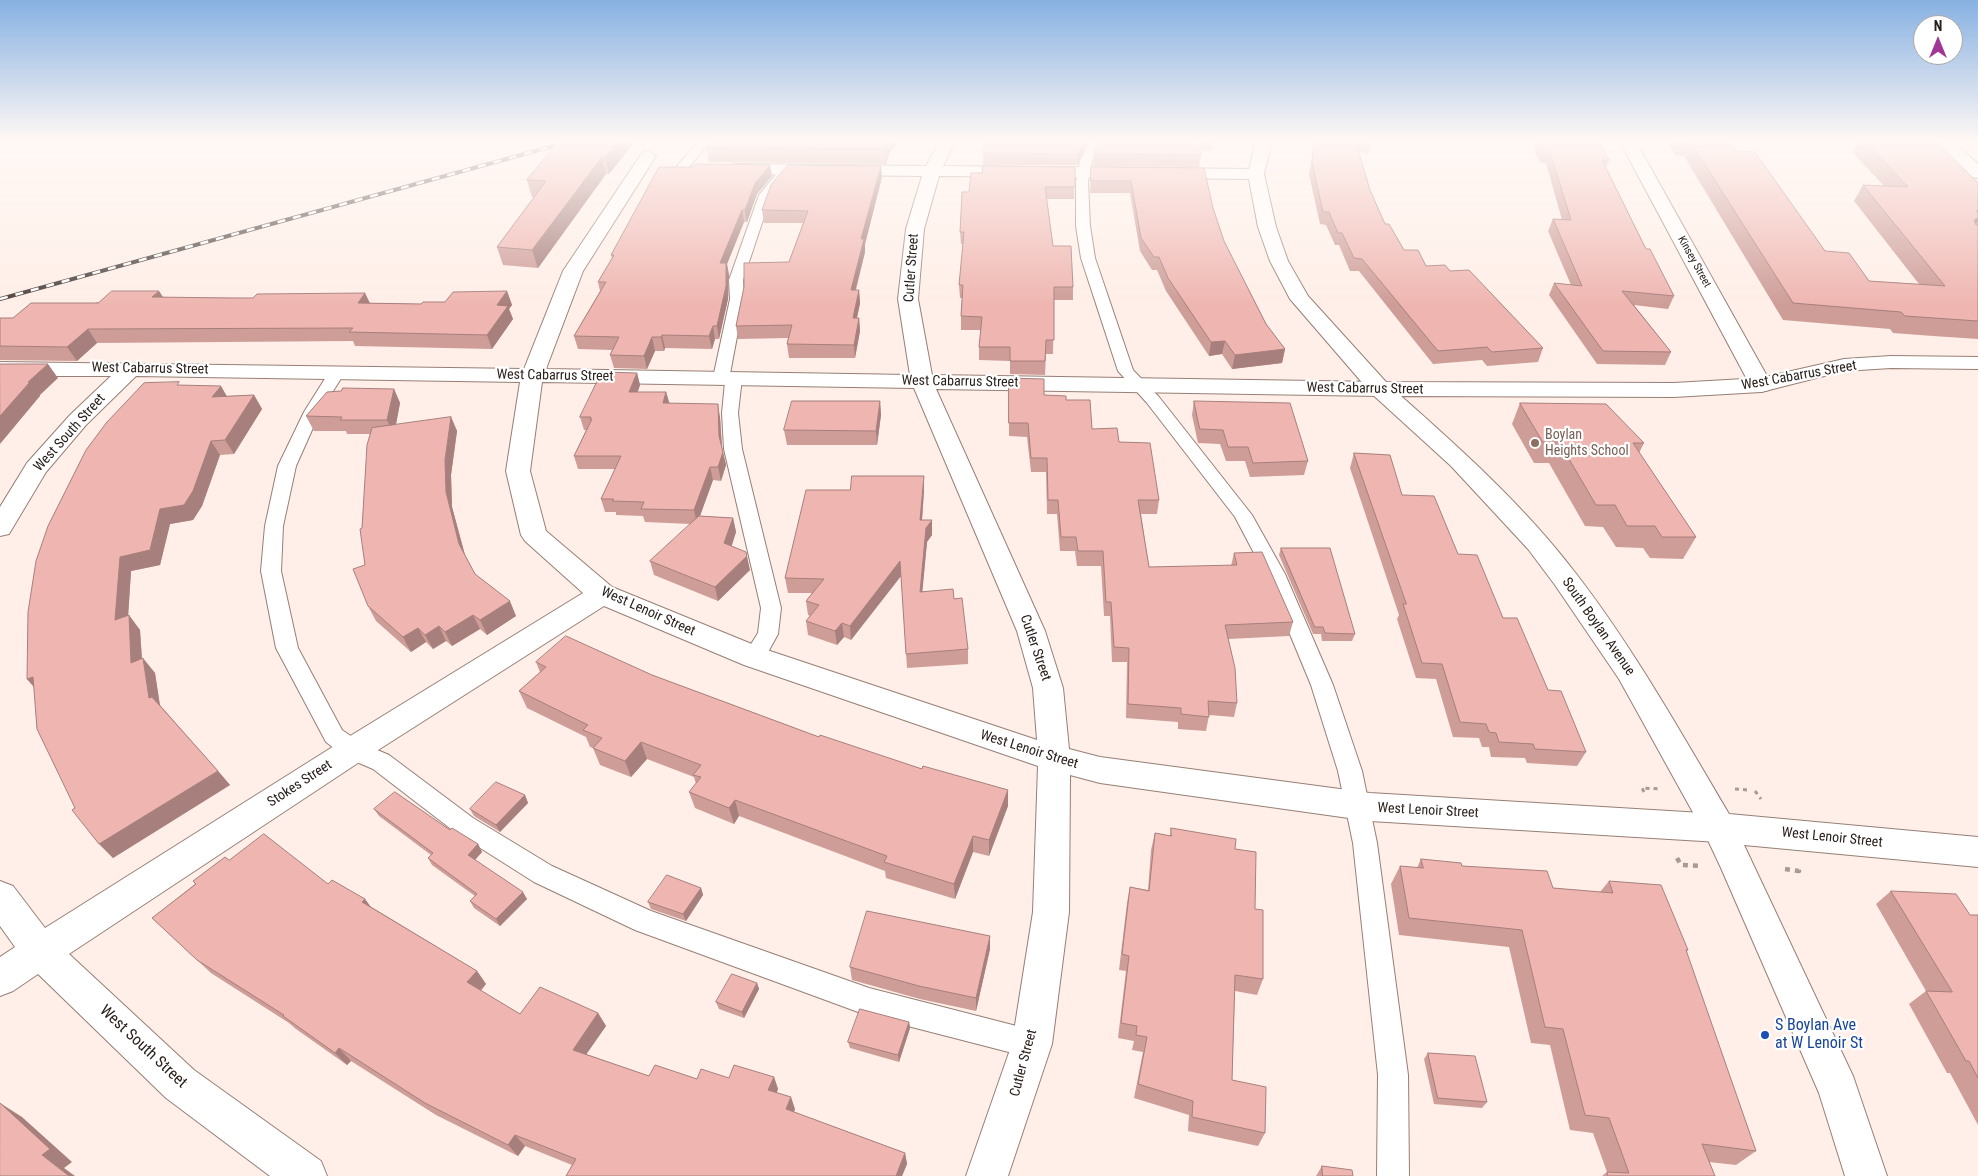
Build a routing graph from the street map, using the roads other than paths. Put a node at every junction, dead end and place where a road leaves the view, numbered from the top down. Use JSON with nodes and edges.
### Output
{"nodes":[{"id":1,"x":630,"y":195,"type":"edge"},
{"id":2,"x":765,"y":195,"type":"edge"},
{"id":3,"x":925,"y":195,"type":"edge"},
{"id":4,"x":1084,"y":195,"type":"edge"},
{"id":5,"x":1260,"y":195,"type":"edge"},
{"id":6,"x":1657,"y":195,"type":"edge"},
{"id":7,"x":1978,"y":363,"type":"edge"},
{"id":8,"x":0,"y":369,"type":"edge"},
{"id":9,"x":130,"y":369,"type":"junction"},
{"id":10,"x":338,"y":372,"type":"junction"},
{"id":11,"x":532,"y":376,"type":"junction"},
{"id":12,"x":727,"y":378,"type":"junction"},
{"id":13,"x":922,"y":382,"type":"junction"},
{"id":14,"x":1137,"y":385,"type":"junction"},
{"id":15,"x":1761,"y":385,"type":"junction"},
{"id":16,"x":1380,"y":389,"type":"junction"},
{"id":17,"x":0,"y":528,"type":"edge"},
{"id":18,"x":602,"y":594,"type":"junction"},
{"id":19,"x":754,"y":657,"type":"junction"},
{"id":20,"x":353,"y":750,"type":"junction"},
{"id":21,"x":1054,"y":759,"type":"junction"},
{"id":22,"x":1358,"y":805,"type":"junction"},
{"id":23,"x":1718,"y":828,"type":"junction"},
{"id":24,"x":1978,"y":852,"type":"edge"},
{"id":25,"x":0,"y":897,"type":"edge"},
{"id":26,"x":41,"y":952,"type":"junction"},
{"id":27,"x":0,"y":978,"type":"edge"},
{"id":28,"x":1032,"y":1044,"type":"junction"},
{"id":29,"x":306,"y":1176,"type":"edge"},
{"id":30,"x":987,"y":1176,"type":"edge"},
{"id":31,"x":1393,"y":1176,"type":"edge"},
{"id":32,"x":1866,"y":1176,"type":"edge"}],
"edges":[{"from":1,"to":11,"type":"street","name":"West Lenoir Street"},
{"from":2,"to":12,"type":"lane"},
{"from":3,"to":13,"type":"street","name":"Cutler Street"},
{"from":4,"to":14,"type":"lane"},
{"from":5,"to":16,"type":"street","name":"South Boylan Avenue"},
{"from":6,"to":15,"type":"street","name":"Kinsey Street"},
{"from":7,"to":15,"type":"street","name":"West Cabarrus Street"},
{"from":8,"to":9,"type":"street","name":"West Cabarrus Street"},
{"from":9,"to":10,"type":"street","name":"West Cabarrus Street"},
{"from":9,"to":17,"type":"street","name":"West South Street"},
{"from":10,"to":11,"type":"street","name":"West Cabarrus Street"},
{"from":10,"to":20,"type":"lane"},
{"from":11,"to":12,"type":"street","name":"West Cabarrus Street"},
{"from":11,"to":18,"type":"street","name":"West Lenoir Street"},
{"from":12,"to":13,"type":"street","name":"West Cabarrus Street"},
{"from":12,"to":19,"type":"lane"},
{"from":13,"to":14,"type":"street","name":"West Cabarrus Street"},
{"from":13,"to":21,"type":"street","name":"Cutler Street"},
{"from":14,"to":16,"type":"street","name":"West Cabarrus Street"},
{"from":14,"to":22,"type":"lane"},
{"from":15,"to":16,"type":"street","name":"West Cabarrus Street"},
{"from":16,"to":23,"type":"street","name":"South Boylan Avenue"},
{"from":18,"to":19,"type":"street","name":"West Lenoir Street"},
{"from":18,"to":20,"type":"street","name":"Stokes Street"},
{"from":19,"to":21,"type":"street","name":"West Lenoir Street"},
{"from":20,"to":26,"type":"street","name":"Stokes Street"},
{"from":20,"to":28,"type":"lane"},
{"from":21,"to":22,"type":"street","name":"West Lenoir Street"},
{"from":21,"to":28,"type":"street","name":"Cutler Street"},
{"from":22,"to":23,"type":"street","name":"West Lenoir Street"},
{"from":22,"to":31,"type":"lane"},
{"from":23,"to":24,"type":"street","name":"West Lenoir Street"},
{"from":23,"to":32,"type":"street","name":"South Boylan Avenue"},
{"from":25,"to":26,"type":"street","name":"West South Street"},
{"from":26,"to":27,"type":"street","name":"Stokes Street"},
{"from":26,"to":29,"type":"street","name":"West South Street"},
{"from":28,"to":30,"type":"street","name":"Cutler Street"}]}
